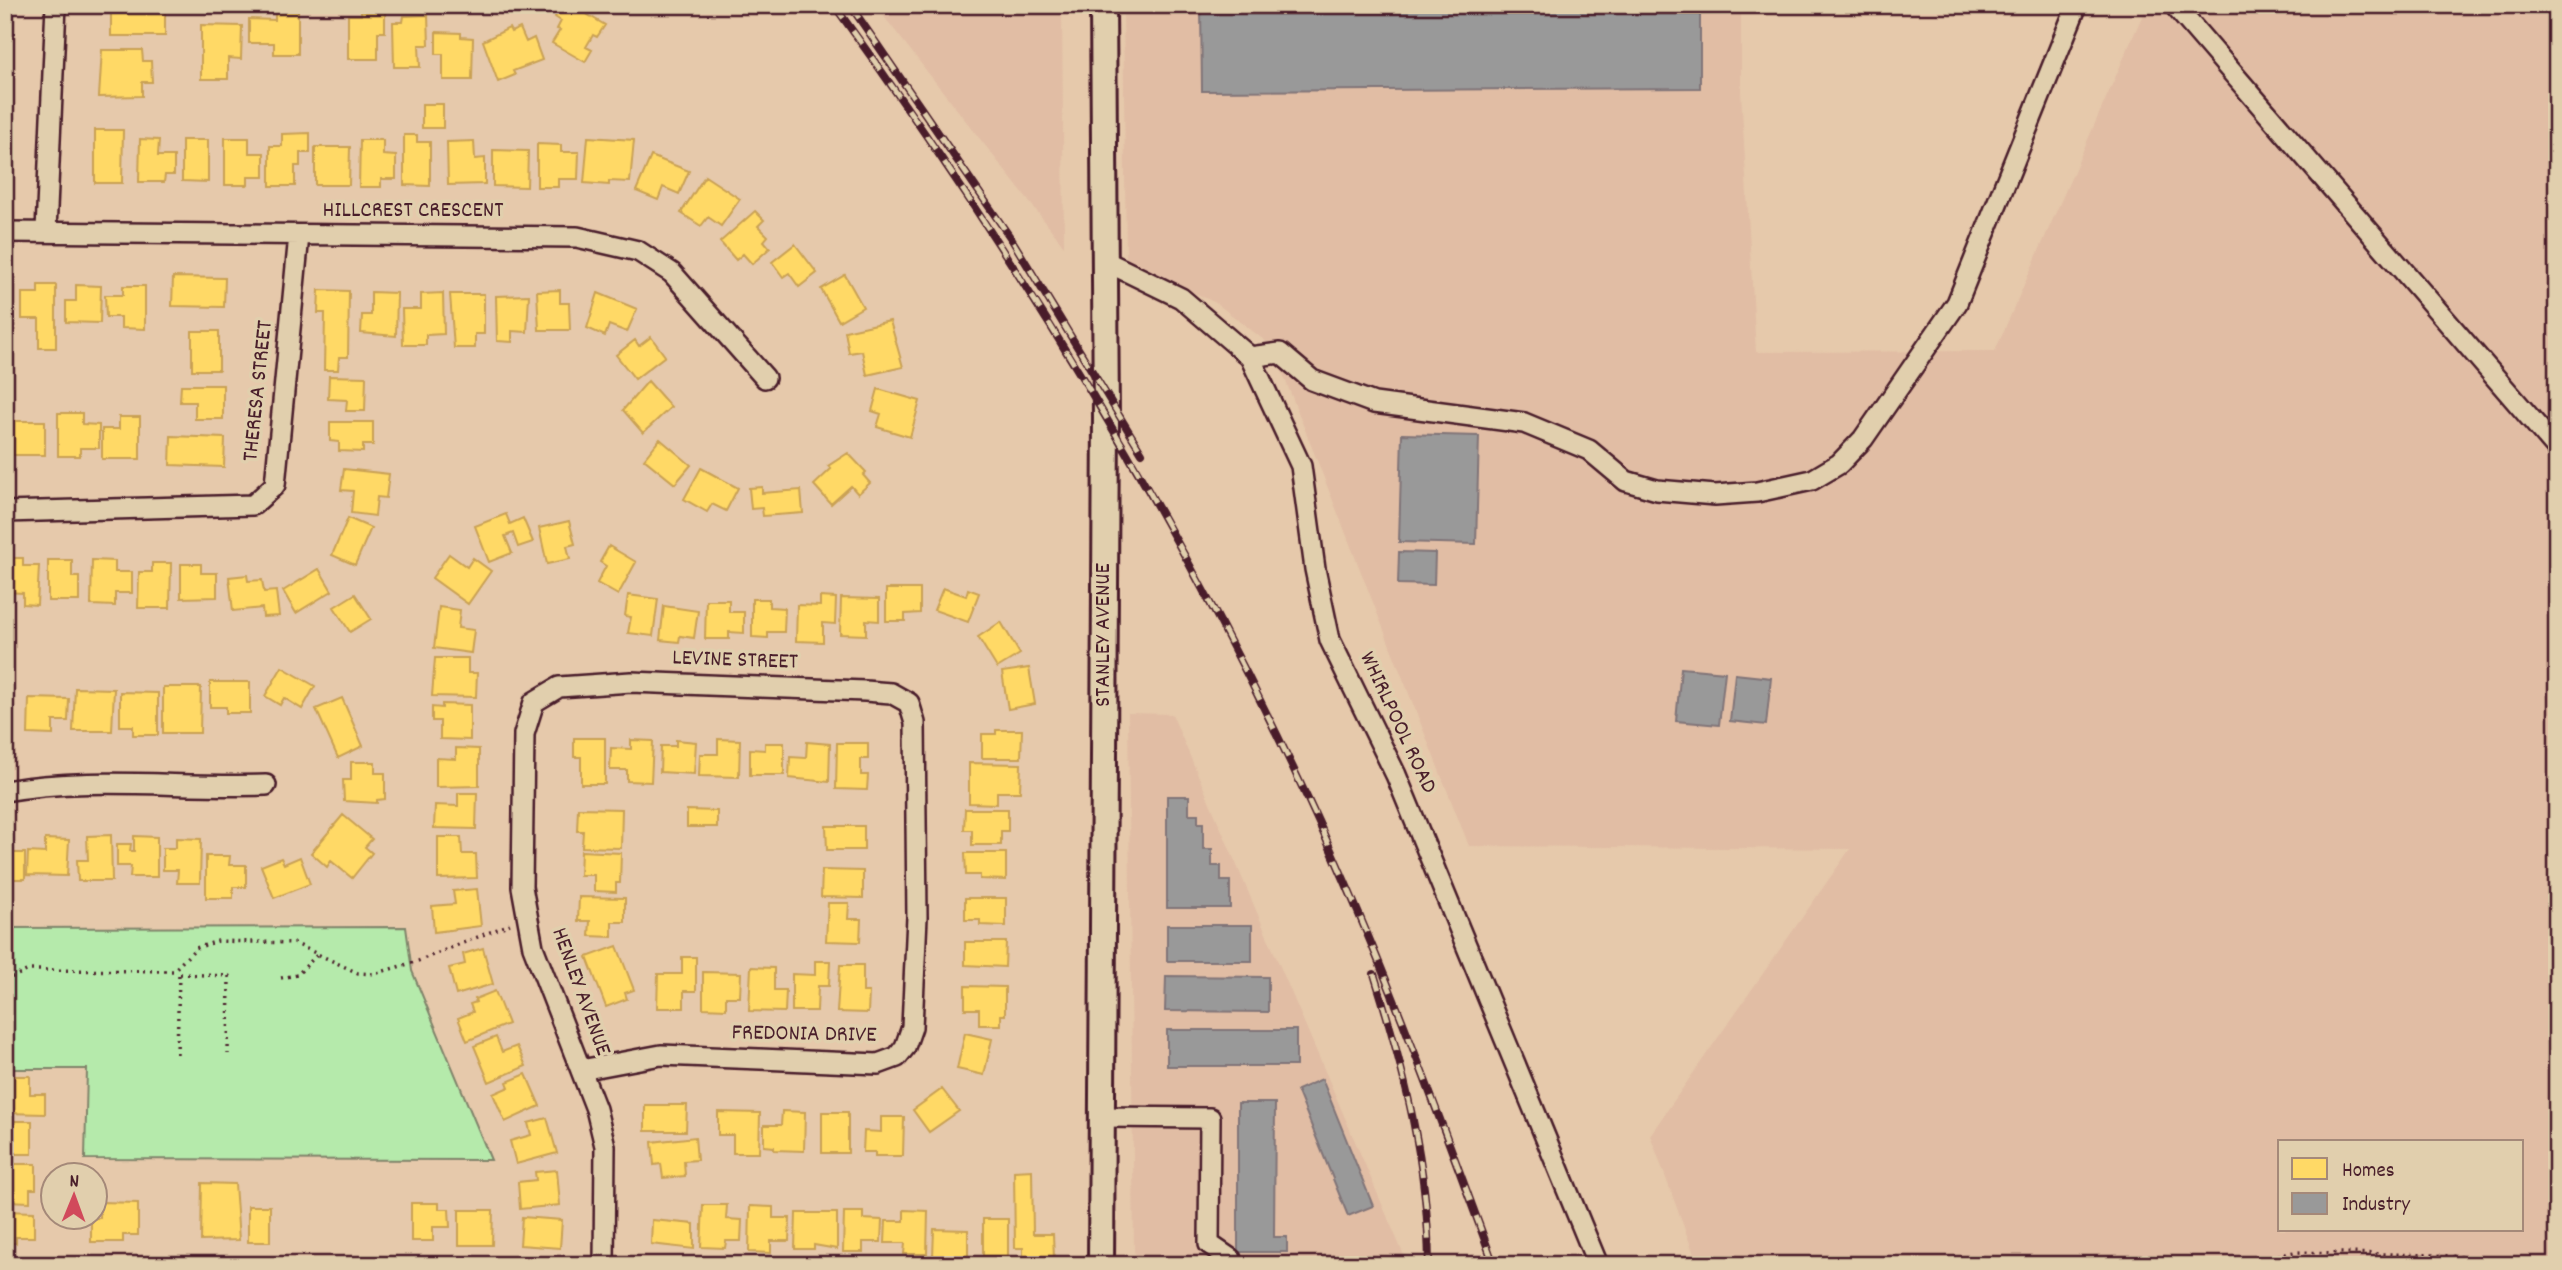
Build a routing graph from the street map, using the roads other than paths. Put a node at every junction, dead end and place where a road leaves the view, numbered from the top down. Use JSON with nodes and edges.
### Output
{"nodes":[{"id":1,"x":57,"y":5,"type":"edge"},
{"id":2,"x":1103,"y":5,"type":"edge"},
{"id":3,"x":2077,"y":5,"type":"edge"},
{"id":4,"x":2174,"y":5,"type":"edge"},
{"id":5,"x":46,"y":231,"type":"junction"},
{"id":6,"x":5,"y":232,"type":"edge"},
{"id":7,"x":299,"y":235,"type":"junction"},
{"id":8,"x":1105,"y":261,"type":"junction"},
{"id":9,"x":1250,"y":357,"type":"junction"},
{"id":10,"x":765,"y":378,"type":"dead end"},
{"id":11,"x":2557,"y":449,"type":"edge"},
{"id":12,"x":5,"y":512,"type":"edge"},
{"id":13,"x":523,"y":734,"type":"joint"},
{"id":14,"x":916,"y":762,"type":"joint"},
{"id":15,"x":266,"y":785,"type":"dead end"},
{"id":16,"x":5,"y":791,"type":"edge"},
{"id":17,"x":581,"y":1070,"type":"junction"},
{"id":18,"x":1100,"y":1117,"type":"junction"},
{"id":19,"x":604,"y":1265,"type":"edge"},
{"id":20,"x":1101,"y":1265,"type":"edge"},
{"id":21,"x":1231,"y":1265,"type":"edge"},
{"id":22,"x":1598,"y":1265,"type":"edge"}],
"edges":[{"from":1,"to":5,"type":"street"},
{"from":2,"to":8,"type":"main road","name":"STANLEY AVENUE"},
{"from":3,"to":9,"type":"street"},
{"from":4,"to":11,"type":"street"},
{"from":5,"to":6,"type":"street","name":"HILLCREST CRESCENT"},
{"from":5,"to":7,"type":"street","name":"HILLCREST CRESCENT"},
{"from":7,"to":10,"type":"street","name":"HILLCREST CRESCENT"},
{"from":7,"to":12,"type":"street","name":"THERESA STREET"},
{"from":8,"to":9,"type":"street","name":"WHIRLPOOL ROAD"},
{"from":8,"to":18,"type":"main road","name":"STANLEY AVENUE"},
{"from":9,"to":22,"type":"street","name":"WHIRLPOOL ROAD"},
{"from":13,"to":14,"type":"street","name":"LEVINE STREET"},
{"from":13,"to":17,"type":"street","name":"HENLEY AVENUE"},
{"from":14,"to":17,"type":"street","name":"FREDONIA DRIVE"},
{"from":15,"to":16,"type":"street"},
{"from":17,"to":19,"type":"street","name":"HENLEY AVENUE"},
{"from":18,"to":20,"type":"main road","name":"STANLEY AVENUE"},
{"from":18,"to":21,"type":"street"}]}
